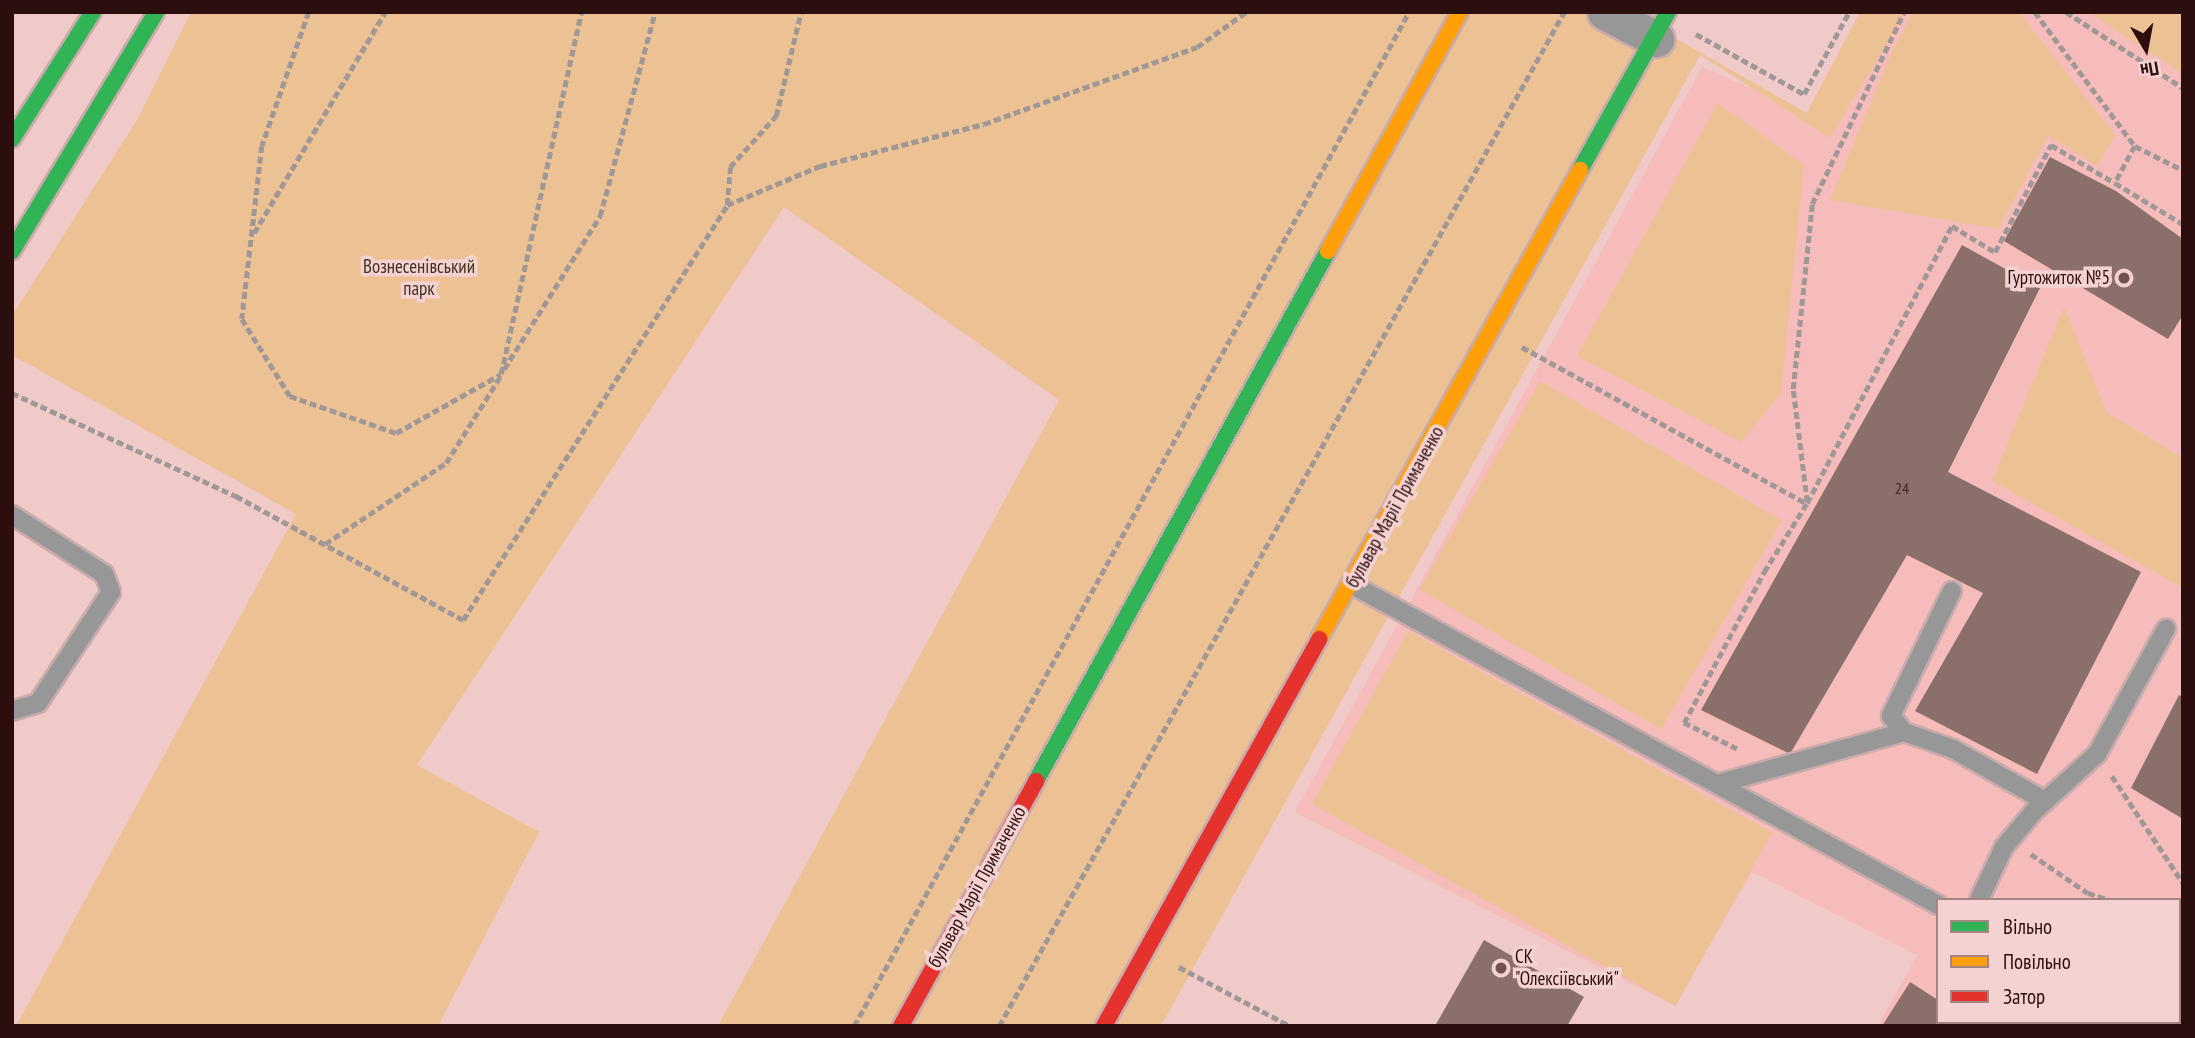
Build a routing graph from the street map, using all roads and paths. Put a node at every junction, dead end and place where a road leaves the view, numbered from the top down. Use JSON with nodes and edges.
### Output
{"nodes":[{"id":1,"x":93,"y":12,"type":"edge"},
{"id":2,"x":156,"y":12,"type":"edge"},
{"id":3,"x":309,"y":12,"type":"edge"},
{"id":4,"x":385,"y":12,"type":"edge"},
{"id":5,"x":581,"y":12,"type":"edge"},
{"id":6,"x":655,"y":12,"type":"edge"},
{"id":7,"x":801,"y":12,"type":"edge"},
{"id":8,"x":1246,"y":12,"type":"edge"},
{"id":9,"x":1409,"y":12,"type":"edge"},
{"id":10,"x":1460,"y":12,"type":"edge"},
{"id":11,"x":1564,"y":12,"type":"edge"},
{"id":12,"x":1605,"y":12,"type":"edge"},
{"id":13,"x":1849,"y":12,"type":"edge"},
{"id":14,"x":1904,"y":12,"type":"edge"},
{"id":15,"x":2035,"y":12,"type":"edge"},
{"id":16,"x":2066,"y":12,"type":"edge"},
{"id":17,"x":1662,"y":26,"type":"edge"},
{"id":18,"x":1706,"y":39,"type":"dead end"},
{"id":19,"x":2183,"y":88,"type":"edge"},
{"id":20,"x":12,"y":139,"type":"edge"},
{"id":21,"x":2135,"y":146,"type":"junction"},
{"id":22,"x":2183,"y":170,"type":"edge"},
{"id":23,"x":2115,"y":183,"type":"junction"},
{"id":24,"x":727,"y":205,"type":"junction"},
{"id":25,"x":2183,"y":224,"type":"edge"},
{"id":26,"x":252,"y":237,"type":"junction"},
{"id":27,"x":12,"y":251,"type":"edge"},
{"id":28,"x":1493,"y":331,"type":"junction"},
{"id":29,"x":501,"y":374,"type":"junction"},
{"id":30,"x":12,"y":393,"type":"edge"},
{"id":31,"x":1807,"y":503,"type":"junction"},
{"id":32,"x":12,"y":515,"type":"edge"},
{"id":33,"x":325,"y":544,"type":"junction"},
{"id":34,"x":1352,"y":584,"type":"junction"},
{"id":35,"x":1952,"y":591,"type":"dead end"},
{"id":36,"x":2166,"y":629,"type":"dead end"},
{"id":37,"x":12,"y":711,"type":"edge"},
{"id":38,"x":1904,"y":732,"type":"junction"},
{"id":39,"x":2097,"y":754,"type":"junction"},
{"id":40,"x":1775,"y":768,"type":"junction"},
{"id":41,"x":1717,"y":784,"type":"junction"},
{"id":42,"x":2045,"y":802,"type":"junction"},
{"id":43,"x":2010,"y":840,"type":"junction"},
{"id":44,"x":2183,"y":883,"type":"edge"},
{"id":45,"x":1980,"y":898,"type":"edge"},
{"id":46,"x":2103,"y":898,"type":"edge"},
{"id":47,"x":1936,"y":904,"type":"edge"},
{"id":48,"x":1179,"y":967,"type":"dead end"},
{"id":49,"x":854,"y":1026,"type":"edge"},
{"id":50,"x":901,"y":1026,"type":"edge"},
{"id":51,"x":999,"y":1026,"type":"edge"},
{"id":52,"x":1104,"y":1026,"type":"edge"},
{"id":53,"x":1290,"y":1026,"type":"edge"}],
"edges":[{"from":1,"to":20,"type":"street"},
{"from":2,"to":27,"type":"street"},
{"from":3,"to":26,"type":"path"},
{"from":4,"to":26,"type":"path"},
{"from":5,"to":29,"type":"path"},
{"from":6,"to":29,"type":"path"},
{"from":7,"to":24,"type":"path"},
{"from":8,"to":24,"type":"path"},
{"from":9,"to":49,"type":"path"},
{"from":10,"to":50,"type":"street","name":"бульвар Марії Примаченко"},
{"from":11,"to":51,"type":"path"},
{"from":12,"to":17,"type":"street","name":"бульвар Марії Примаченко"},
{"from":13,"to":18,"type":"path"},
{"from":14,"to":31,"type":"path"},
{"from":15,"to":21,"type":"path"},
{"from":16,"to":19,"type":"path"},
{"from":17,"to":28,"type":"street","name":"бульвар Марії Примаченко"},
{"from":21,"to":22,"type":"path"},
{"from":21,"to":23,"type":"path"},
{"from":23,"to":25,"type":"path"},
{"from":23,"to":31,"type":"path"},
{"from":24,"to":33,"type":"path"},
{"from":26,"to":29,"type":"path"},
{"from":28,"to":31,"type":"path"},
{"from":28,"to":34,"type":"street","name":"бульвар Марії Примаченко"},
{"from":29,"to":33,"type":"path"},
{"from":30,"to":33,"type":"path"},
{"from":31,"to":40,"type":"path"},
{"from":32,"to":37,"type":"lane"},
{"from":34,"to":41,"type":"lane"},
{"from":34,"to":52,"type":"street","name":"бульвар Марії Примаченко"},
{"from":35,"to":38,"type":"lane"},
{"from":36,"to":39,"type":"lane"},
{"from":38,"to":40,"type":"lane"},
{"from":38,"to":42,"type":"lane"},
{"from":39,"to":42,"type":"lane"},
{"from":39,"to":44,"type":"path"},
{"from":40,"to":41,"type":"lane"},
{"from":41,"to":47,"type":"lane"},
{"from":42,"to":43,"type":"lane"},
{"from":43,"to":45,"type":"lane"},
{"from":43,"to":46,"type":"path"},
{"from":48,"to":53,"type":"path"}]}
